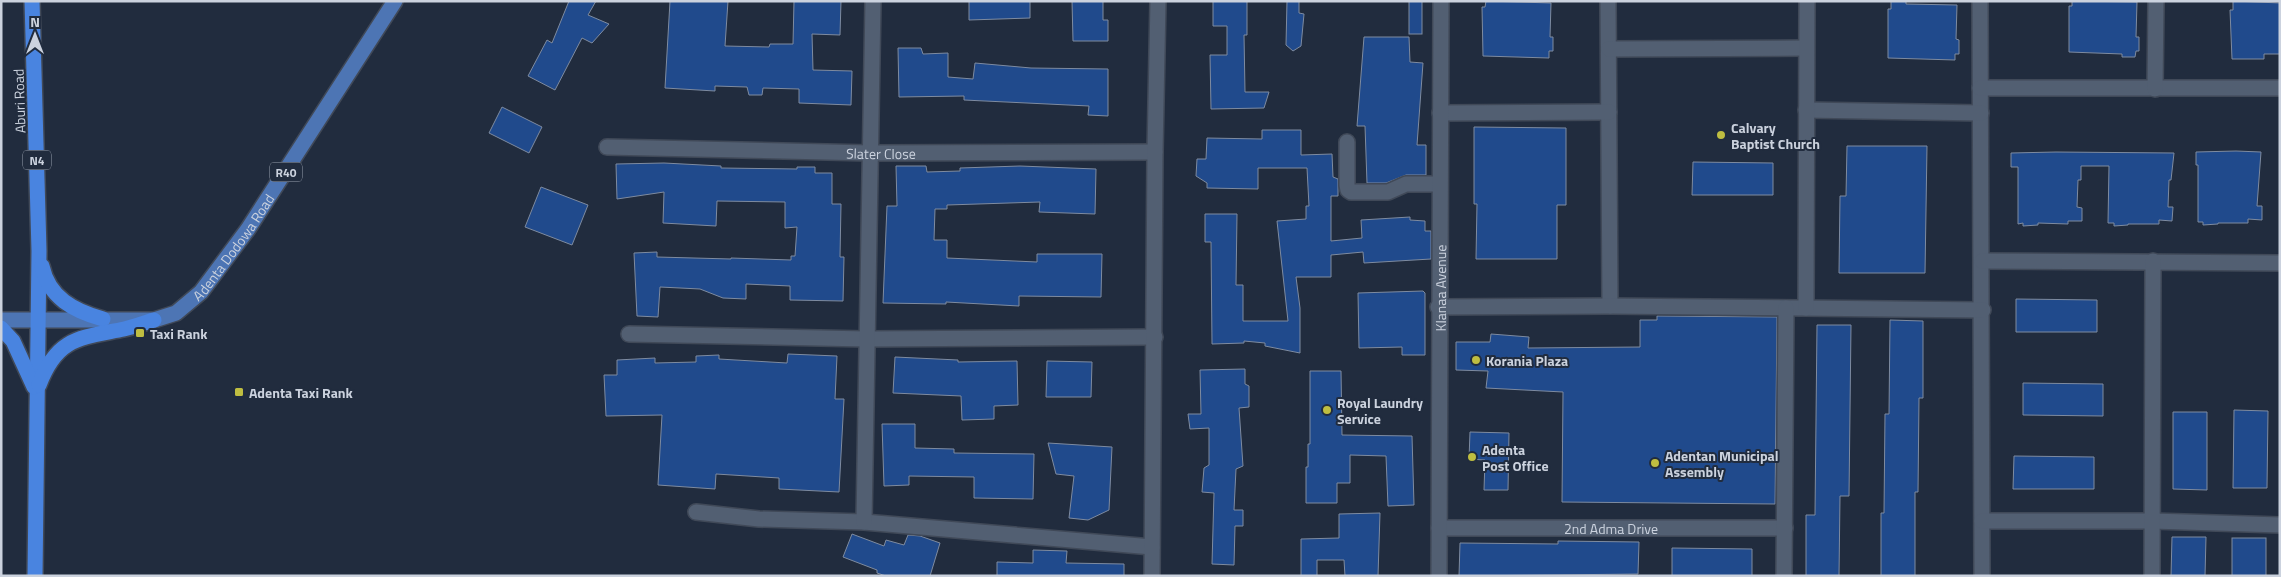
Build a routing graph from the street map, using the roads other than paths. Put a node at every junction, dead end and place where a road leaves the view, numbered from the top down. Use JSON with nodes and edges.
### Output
{"nodes":[{"id":1,"x":32,"y":1,"type":"edge"},
{"id":2,"x":395,"y":1,"type":"edge"},
{"id":3,"x":873,"y":1,"type":"edge"},
{"id":4,"x":1158,"y":1,"type":"edge"},
{"id":5,"x":1441,"y":1,"type":"edge"},
{"id":6,"x":1608,"y":1,"type":"edge"},
{"id":7,"x":1807,"y":1,"type":"edge"},
{"id":8,"x":1980,"y":1,"type":"edge"},
{"id":9,"x":2156,"y":1,"type":"edge"},
{"id":10,"x":1806,"y":48,"type":"junction"},
{"id":11,"x":1608,"y":49,"type":"junction"},
{"id":12,"x":1980,"y":88,"type":"junction"},
{"id":13,"x":2280,"y":88,"type":"edge"},
{"id":14,"x":2155,"y":89,"type":"junction"},
{"id":15,"x":1806,"y":110,"type":"junction"},
{"id":16,"x":1609,"y":112,"type":"junction"},
{"id":17,"x":1440,"y":113,"type":"junction"},
{"id":18,"x":1981,"y":113,"type":"junction"},
{"id":19,"x":1346,"y":142,"type":"dead end"},
{"id":20,"x":607,"y":147,"type":"dead end"},
{"id":21,"x":1155,"y":152,"type":"junction"},
{"id":22,"x":870,"y":153,"type":"junction"},
{"id":23,"x":1439,"y":184,"type":"junction"},
{"id":24,"x":39,"y":251,"type":"junction"},
{"id":25,"x":1982,"y":261,"type":"junction"},
{"id":26,"x":2154,"y":261,"type":"junction"},
{"id":27,"x":2280,"y":263,"type":"edge"},
{"id":28,"x":1610,"y":306,"type":"junction"},
{"id":29,"x":1438,"y":307,"type":"junction"},
{"id":30,"x":1786,"y":308,"type":"junction"},
{"id":31,"x":1806,"y":308,"type":"junction"},
{"id":32,"x":1983,"y":310,"type":"junction"},
{"id":33,"x":38,"y":319,"type":"junction"},
{"id":34,"x":103,"y":319,"type":"junction"},
{"id":35,"x":1,"y":320,"type":"edge"},
{"id":36,"x":154,"y":320,"type":"junction"},
{"id":37,"x":1,"y":328,"type":"edge"},
{"id":38,"x":629,"y":334,"type":"dead end"},
{"id":39,"x":1155,"y":337,"type":"junction"},
{"id":40,"x":866,"y":339,"type":"junction"},
{"id":41,"x":36,"y":393,"type":"junction"},
{"id":42,"x":696,"y":512,"type":"dead end"},
{"id":43,"x":1982,"y":521,"type":"junction"},
{"id":44,"x":2153,"y":521,"type":"junction"},
{"id":45,"x":864,"y":522,"type":"junction"},
{"id":46,"x":2280,"y":526,"type":"edge"},
{"id":47,"x":1439,"y":528,"type":"junction"},
{"id":48,"x":1785,"y":528,"type":"junction"},
{"id":49,"x":1152,"y":547,"type":"junction"},
{"id":50,"x":35,"y":576,"type":"edge"},
{"id":51,"x":1152,"y":576,"type":"edge"},
{"id":52,"x":1439,"y":576,"type":"edge"},
{"id":53,"x":1784,"y":576,"type":"edge"},
{"id":54,"x":1982,"y":576,"type":"edge"},
{"id":55,"x":2152,"y":576,"type":"edge"}],
"edges":[{"from":1,"to":24,"type":"highway","name":"Aburi Road","number":"N4"},
{"from":2,"to":36,"type":"main road","name":"Adenta Dodowa Road","number":"R40"},
{"from":3,"to":22,"type":"street"},
{"from":4,"to":21,"type":"street"},
{"from":5,"to":17,"type":"street","name":"Klanaa Avenue"},
{"from":6,"to":11,"type":"street"},
{"from":7,"to":10,"type":"street"},
{"from":8,"to":12,"type":"street"},
{"from":9,"to":14,"type":"street"},
{"from":10,"to":11,"type":"street"},
{"from":10,"to":15,"type":"street"},
{"from":11,"to":16,"type":"street"},
{"from":12,"to":14,"type":"street"},
{"from":12,"to":18,"type":"street"},
{"from":13,"to":14,"type":"street"},
{"from":15,"to":18,"type":"street"},
{"from":15,"to":31,"type":"street"},
{"from":16,"to":17,"type":"street"},
{"from":16,"to":28,"type":"street"},
{"from":17,"to":23,"type":"street","name":"Klanaa Avenue"},
{"from":18,"to":25,"type":"street"},
{"from":19,"to":23,"type":"street"},
{"from":20,"to":22,"type":"street","name":"Slater Close"},
{"from":21,"to":22,"type":"street","name":"Slater Close"},
{"from":21,"to":39,"type":"street"},
{"from":22,"to":40,"type":"street"},
{"from":23,"to":29,"type":"street","name":"Klanaa Avenue"},
{"from":24,"to":33,"type":"highway","name":"Aburi Road","number":"N4"},
{"from":24,"to":34,"type":"highway"},
{"from":25,"to":26,"type":"street"},
{"from":25,"to":32,"type":"street"},
{"from":26,"to":27,"type":"street"},
{"from":26,"to":44,"type":"street"},
{"from":28,"to":29,"type":"street"},
{"from":28,"to":30,"type":"street"},
{"from":29,"to":47,"type":"street","name":"Klanaa Avenue"},
{"from":30,"to":31,"type":"street"},
{"from":30,"to":48,"type":"street"},
{"from":31,"to":32,"type":"street"},
{"from":32,"to":43,"type":"street"},
{"from":33,"to":34,"type":"main road","name":"Adenta Dodowa Road","number":"R40"},
{"from":33,"to":35,"type":"main road","name":"Adenta Dodowa Road","number":"R40"},
{"from":33,"to":41,"type":"highway","number":"N4"},
{"from":34,"to":36,"type":"main road","name":"Adenta Dodowa Road","number":"R40"},
{"from":36,"to":41,"type":"highway"},
{"from":37,"to":41,"type":"highway"},
{"from":38,"to":40,"type":"street"},
{"from":39,"to":40,"type":"street"},
{"from":39,"to":49,"type":"street"},
{"from":40,"to":45,"type":"street"},
{"from":41,"to":50,"type":"highway","number":"N4"},
{"from":42,"to":45,"type":"street"},
{"from":43,"to":44,"type":"street"},
{"from":43,"to":54,"type":"street"},
{"from":44,"to":46,"type":"street"},
{"from":44,"to":55,"type":"street"},
{"from":45,"to":49,"type":"street"},
{"from":47,"to":48,"type":"street","name":"2nd Adma Drive"},
{"from":47,"to":52,"type":"street","name":"Klanaa Avenue"},
{"from":48,"to":53,"type":"street"},
{"from":49,"to":51,"type":"street"}]}
